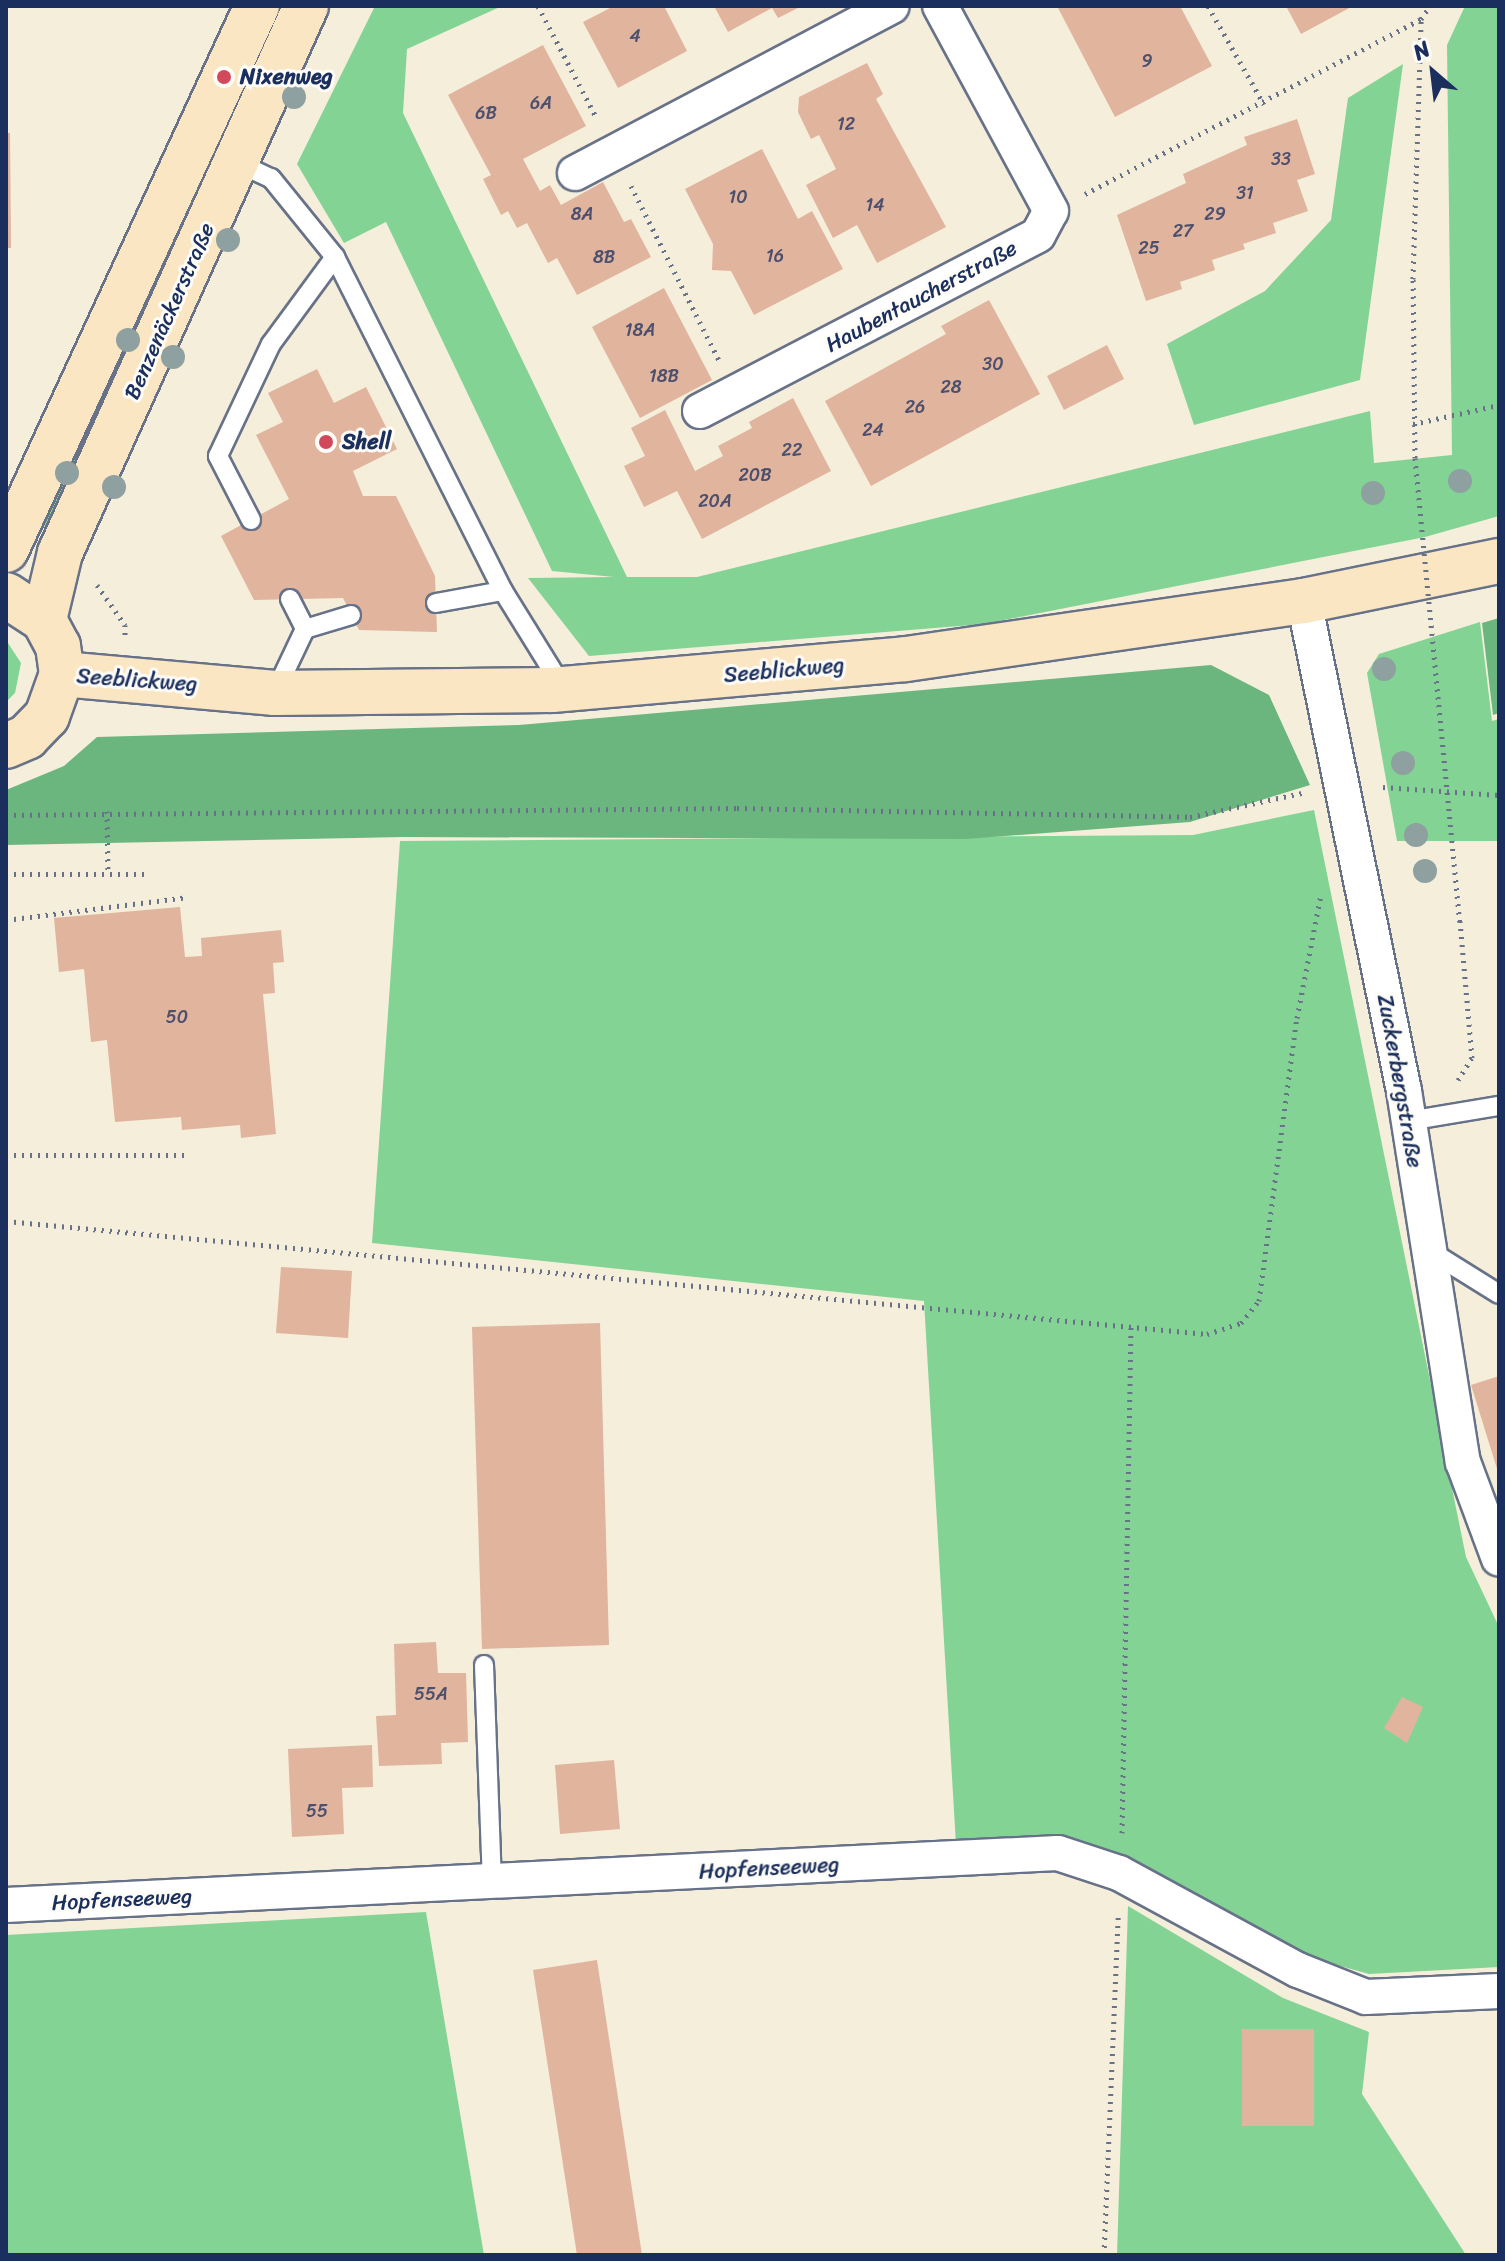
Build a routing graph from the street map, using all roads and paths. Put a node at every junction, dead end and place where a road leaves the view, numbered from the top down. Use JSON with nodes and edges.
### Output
{"nodes":[{"id":1,"x":257,"y":6,"type":"edge"},
{"id":2,"x":306,"y":6,"type":"edge"},
{"id":3,"x":538,"y":6,"type":"edge"},
{"id":4,"x":892,"y":6,"type":"edge"},
{"id":5,"x":940,"y":6,"type":"edge"},
{"id":6,"x":1208,"y":6,"type":"edge"},
{"id":7,"x":1430,"y":6,"type":"edge"},
{"id":8,"x":1421,"y":19,"type":"junction"},
{"id":9,"x":1264,"y":104,"type":"junction"},
{"id":10,"x":614,"y":152,"type":"junction"},
{"id":11,"x":236,"y":162,"type":"junction"},
{"id":12,"x":575,"y":173,"type":"dead end"},
{"id":13,"x":1051,"y":211,"type":"junction"},
{"id":14,"x":335,"y":257,"type":"junction"},
{"id":15,"x":736,"y":393,"type":"junction"},
{"id":16,"x":1499,"y":405,"type":"edge"},
{"id":17,"x":700,"y":411,"type":"dead end"},
{"id":18,"x":1413,"y":424,"type":"junction"},
{"id":19,"x":251,"y":520,"type":"dead end"},
{"id":20,"x":6,"y":550,"type":"edge"},
{"id":21,"x":1499,"y":561,"type":"edge"},
{"id":22,"x":94,"y":579,"type":"dead end"},
{"id":23,"x":503,"y":591,"type":"junction"},
{"id":24,"x":6,"y":595,"type":"edge"},
{"id":25,"x":290,"y":599,"type":"dead end"},
{"id":26,"x":1304,"y":601,"type":"junction"},
{"id":27,"x":436,"y":603,"type":"dead end"},
{"id":28,"x":351,"y":615,"type":"dead end"},
{"id":29,"x":44,"y":620,"type":"junction"},
{"id":30,"x":305,"y":629,"type":"junction"},
{"id":31,"x":62,"y":674,"type":"junction"},
{"id":32,"x":125,"y":676,"type":"junction"},
{"id":33,"x":563,"y":689,"type":"junction"},
{"id":34,"x":275,"y":693,"type":"junction"},
{"id":35,"x":6,"y":746,"type":"edge"},
{"id":36,"x":1342,"y":785,"type":"junction"},
{"id":37,"x":1499,"y":795,"type":"edge"},
{"id":38,"x":107,"y":811,"type":"junction"},
{"id":39,"x":6,"y":815,"type":"edge"},
{"id":40,"x":6,"y":874,"type":"edge"},
{"id":41,"x":108,"y":874,"type":"junction"},
{"id":42,"x":144,"y":874,"type":"dead end"},
{"id":43,"x":1324,"y":878,"type":"dead end"},
{"id":44,"x":187,"y":897,"type":"dead end"},
{"id":45,"x":6,"y":920,"type":"edge"},
{"id":46,"x":1446,"y":1083,"type":"dead end"},
{"id":47,"x":1499,"y":1106,"type":"edge"},
{"id":48,"x":1409,"y":1121,"type":"junction"},
{"id":49,"x":6,"y":1155,"type":"edge"},
{"id":50,"x":190,"y":1155,"type":"dead end"},
{"id":51,"x":6,"y":1221,"type":"edge"},
{"id":52,"x":1430,"y":1251,"type":"junction"},
{"id":53,"x":1499,"y":1294,"type":"edge"},
{"id":54,"x":1131,"y":1326,"type":"junction"},
{"id":55,"x":1499,"y":1559,"type":"edge"},
{"id":56,"x":484,"y":1665,"type":"dead end"},
{"id":57,"x":1119,"y":1873,"type":"junction"},
{"id":58,"x":492,"y":1881,"type":"junction"},
{"id":59,"x":6,"y":1905,"type":"edge"},
{"id":60,"x":1499,"y":1991,"type":"edge"},
{"id":61,"x":1104,"y":2255,"type":"edge"}],
"edges":[{"from":1,"to":20,"type":"main road"},
{"from":2,"to":11,"type":"main road","name":"Benzenäckerstraße"},
{"from":3,"to":10,"type":"path"},
{"from":4,"to":10,"type":"street"},
{"from":5,"to":13,"type":"street"},
{"from":6,"to":9,"type":"path"},
{"from":7,"to":8,"type":"path"},
{"from":8,"to":9,"type":"path"},
{"from":8,"to":18,"type":"path"},
{"from":9,"to":13,"type":"path"},
{"from":10,"to":12,"type":"street"},
{"from":10,"to":15,"type":"path"},
{"from":11,"to":14,"type":"lane"},
{"from":11,"to":29,"type":"main road","name":"Benzenäckerstraße"},
{"from":13,"to":15,"type":"street","name":"Haubentaucherstraße"},
{"from":14,"to":19,"type":"lane"},
{"from":14,"to":23,"type":"lane"},
{"from":15,"to":17,"type":"street","name":"Haubentaucherstraße"},
{"from":16,"to":18,"type":"path"},
{"from":18,"to":46,"type":"path","bridge":true},
{"from":21,"to":26,"type":"main road","name":"Seeblickweg"},
{"from":22,"to":32,"type":"path"},
{"from":23,"to":27,"type":"lane"},
{"from":23,"to":33,"type":"lane"},
{"from":24,"to":29,"type":"main road"},
{"from":25,"to":30,"type":"lane"},
{"from":26,"to":33,"type":"main road","name":"Seeblickweg"},
{"from":26,"to":36,"type":"street","name":"Zuckerbergstraße"},
{"from":28,"to":30,"type":"lane"},
{"from":29,"to":31,"type":"main road"},
{"from":30,"to":34,"type":"lane"},
{"from":31,"to":32,"type":"main road","name":"Seeblickweg"},
{"from":31,"to":35,"type":"main road"},
{"from":32,"to":34,"type":"main road","name":"Seeblickweg"},
{"from":33,"to":34,"type":"main road","name":"Seeblickweg"},
{"from":36,"to":37,"type":"path"},
{"from":36,"to":38,"type":"path"},
{"from":36,"to":48,"type":"street","name":"Zuckerbergstraße"},
{"from":38,"to":39,"type":"path"},
{"from":38,"to":41,"type":"path"},
{"from":40,"to":41,"type":"path"},
{"from":41,"to":42,"type":"path"},
{"from":43,"to":54,"type":"path"},
{"from":44,"to":45,"type":"path"},
{"from":47,"to":48,"type":"lane"},
{"from":48,"to":52,"type":"street","name":"Zuckerbergstraße"},
{"from":49,"to":50,"type":"path"},
{"from":51,"to":54,"type":"path"},
{"from":52,"to":53,"type":"lane"},
{"from":52,"to":55,"type":"street","name":"Zuckerbergstraße"},
{"from":54,"to":57,"type":"path"},
{"from":56,"to":58,"type":"lane"},
{"from":57,"to":58,"type":"street","name":"Hopfenseeweg"},
{"from":57,"to":60,"type":"street","name":"Hopfenseeweg"},
{"from":57,"to":61,"type":"path"},
{"from":58,"to":59,"type":"street","name":"Hopfenseeweg"}]}
